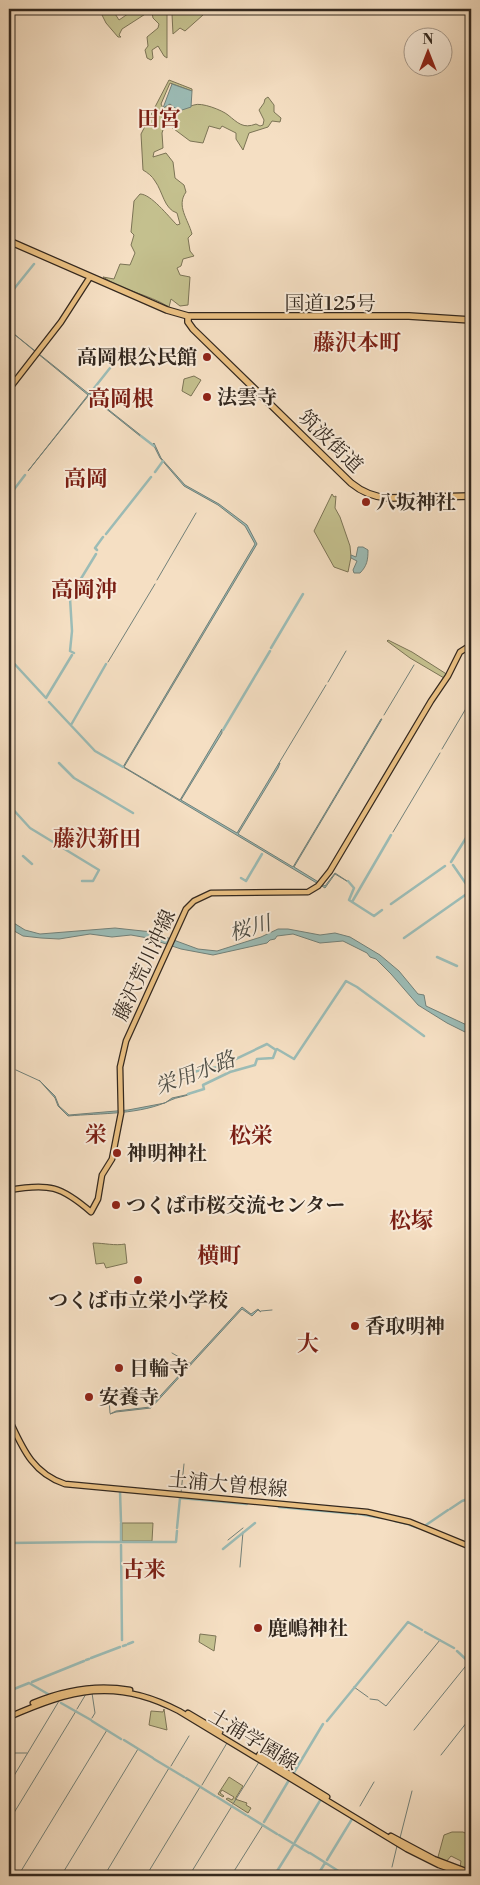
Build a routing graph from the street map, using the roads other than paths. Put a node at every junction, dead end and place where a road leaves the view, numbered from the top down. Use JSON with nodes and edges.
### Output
{"nodes":[{"id":1,"x":12,"y":242,"type":"edge"},
{"id":2,"x":89,"y":279,"type":"junction"},
{"id":3,"x":188,"y":318,"type":"junction"},
{"id":4,"x":471,"y":321,"type":"edge"},
{"id":5,"x":9,"y":389,"type":"edge"},
{"id":6,"x":471,"y":496,"type":"edge"},
{"id":7,"x":471,"y":645,"type":"edge"},
{"id":8,"x":9,"y":1190,"type":"edge"},
{"id":9,"x":9,"y":1419,"type":"edge"},
{"id":10,"x":471,"y":1547,"type":"edge"},
{"id":11,"x":9,"y":1716,"type":"edge"},
{"id":12,"x":471,"y":1874,"type":"edge"}],
"edges":[{"from":1,"to":2,"type":"highway"},
{"from":2,"to":3,"type":"highway"},
{"from":2,"to":5,"type":"main road"},
{"from":3,"to":4,"type":"highway","name":"国道125号"},
{"from":3,"to":6,"type":"highway","name":"筑波街道"},
{"from":7,"to":8,"type":"main road","name":"藤沢荒川沖線"},
{"from":9,"to":10,"type":"main road","name":"土浦大曽根線"},
{"from":11,"to":12,"type":"main road","name":"土浦学園線"}]}
